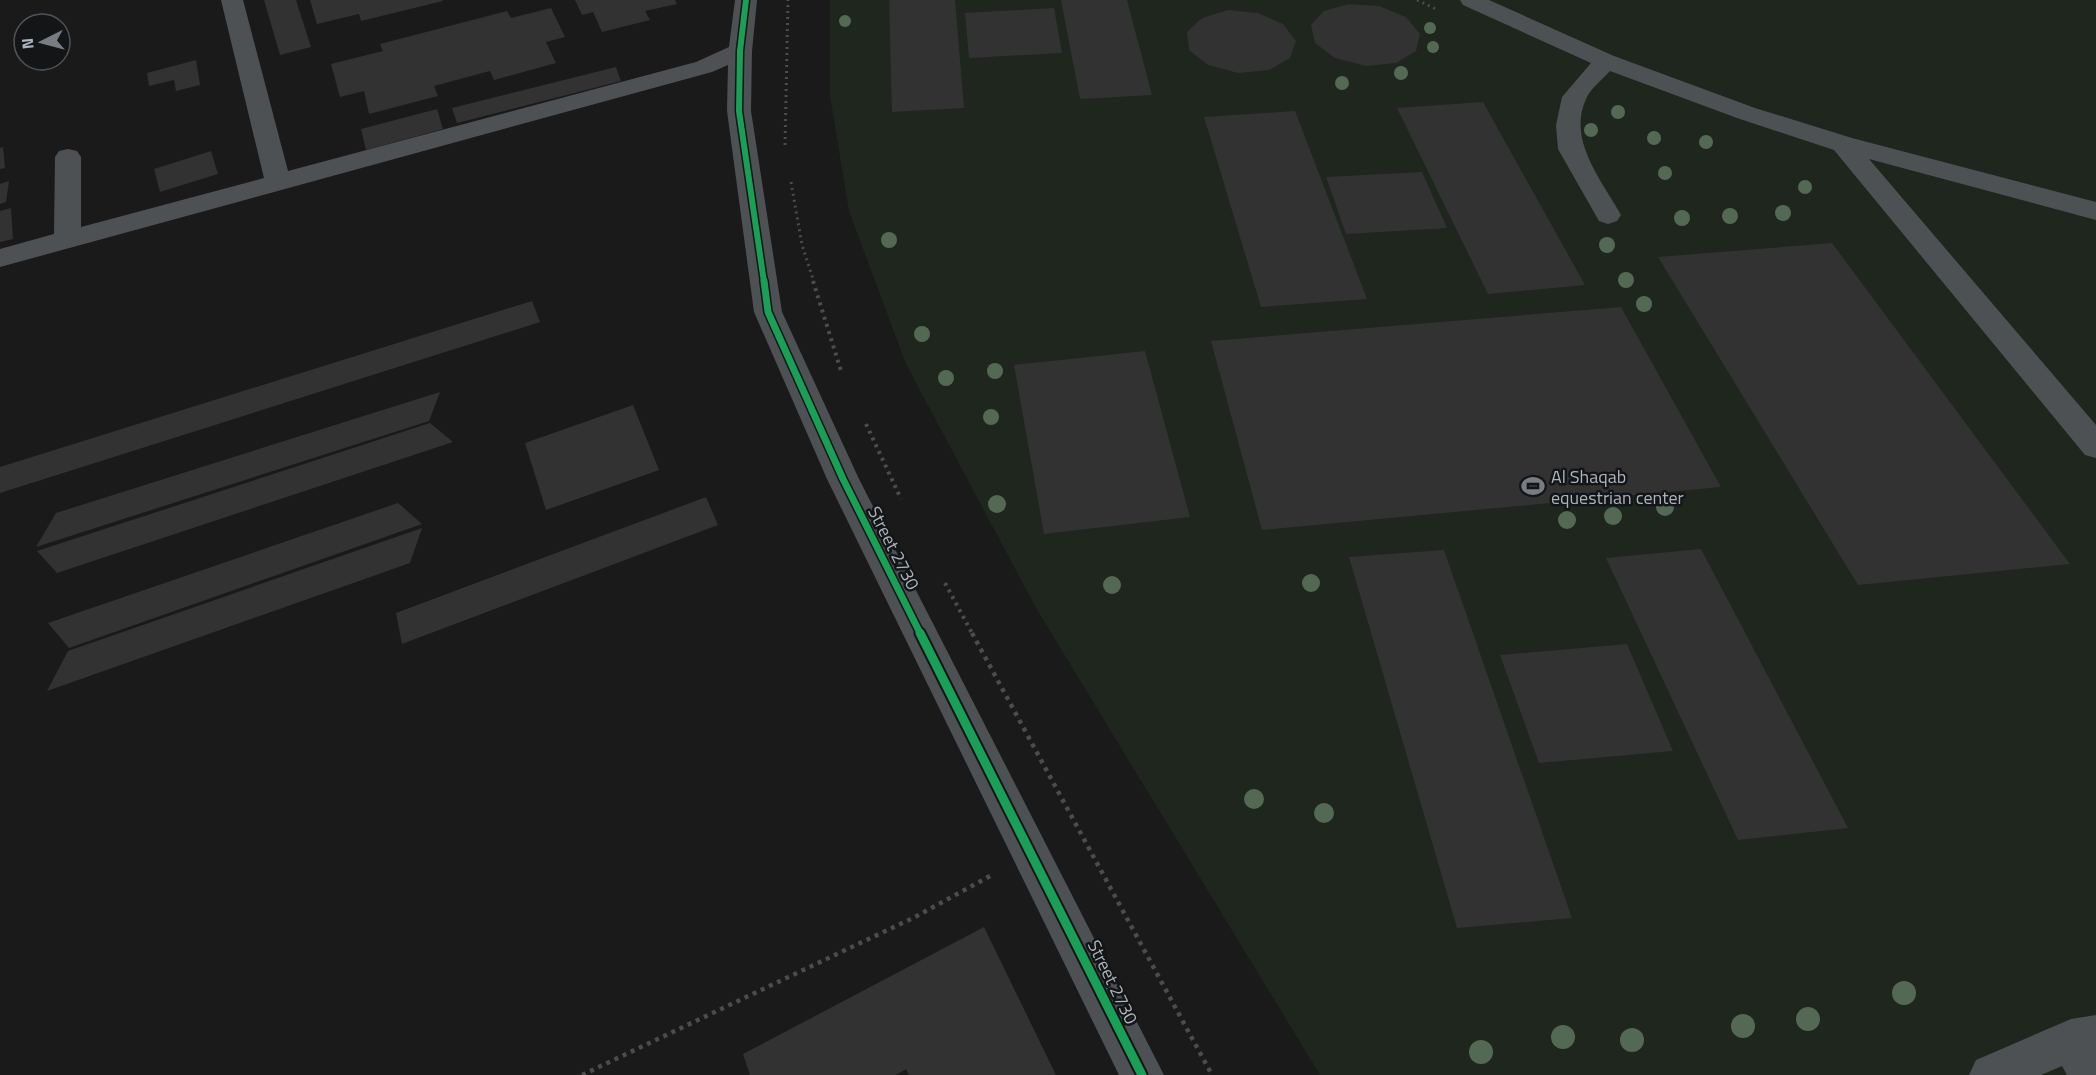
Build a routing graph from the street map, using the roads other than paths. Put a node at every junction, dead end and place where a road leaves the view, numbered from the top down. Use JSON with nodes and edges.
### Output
{"nodes":[{"id":1,"x":232,"y":0,"type":"edge"},
{"id":2,"x":746,"y":0,"type":"edge"},
{"id":3,"x":1470,"y":0,"type":"edge"},
{"id":4,"x":740,"y":51,"type":"junction"},
{"id":5,"x":1606,"y":60,"type":"junction"},
{"id":6,"x":1843,"y":144,"type":"junction"},
{"id":7,"x":68,"y":157,"type":"dead end"},
{"id":8,"x":278,"y":183,"type":"junction"},
{"id":9,"x":2096,"y":211,"type":"edge"},
{"id":10,"x":1608,"y":215,"type":"dead end"},
{"id":11,"x":67,"y":240,"type":"junction"},
{"id":12,"x":0,"y":258,"type":"edge"},
{"id":13,"x":2096,"y":446,"type":"edge"},
{"id":14,"x":2086,"y":1050,"type":"edge"},
{"id":15,"x":1142,"y":1075,"type":"edge"},
{"id":16,"x":1991,"y":1075,"type":"edge"}],
"edges":[{"from":1,"to":8,"type":"street"},
{"from":2,"to":4,"type":"street","name":"Street 2730"},
{"from":3,"to":5,"type":"street"},
{"from":4,"to":8,"type":"street"},
{"from":4,"to":15,"type":"street","name":"Street 2730"},
{"from":5,"to":6,"type":"street"},
{"from":5,"to":10,"type":"street"},
{"from":6,"to":9,"type":"street"},
{"from":6,"to":13,"type":"street"},
{"from":7,"to":11,"type":"street"},
{"from":8,"to":11,"type":"street"},
{"from":11,"to":12,"type":"street"},
{"from":14,"to":16,"type":"street"}]}
